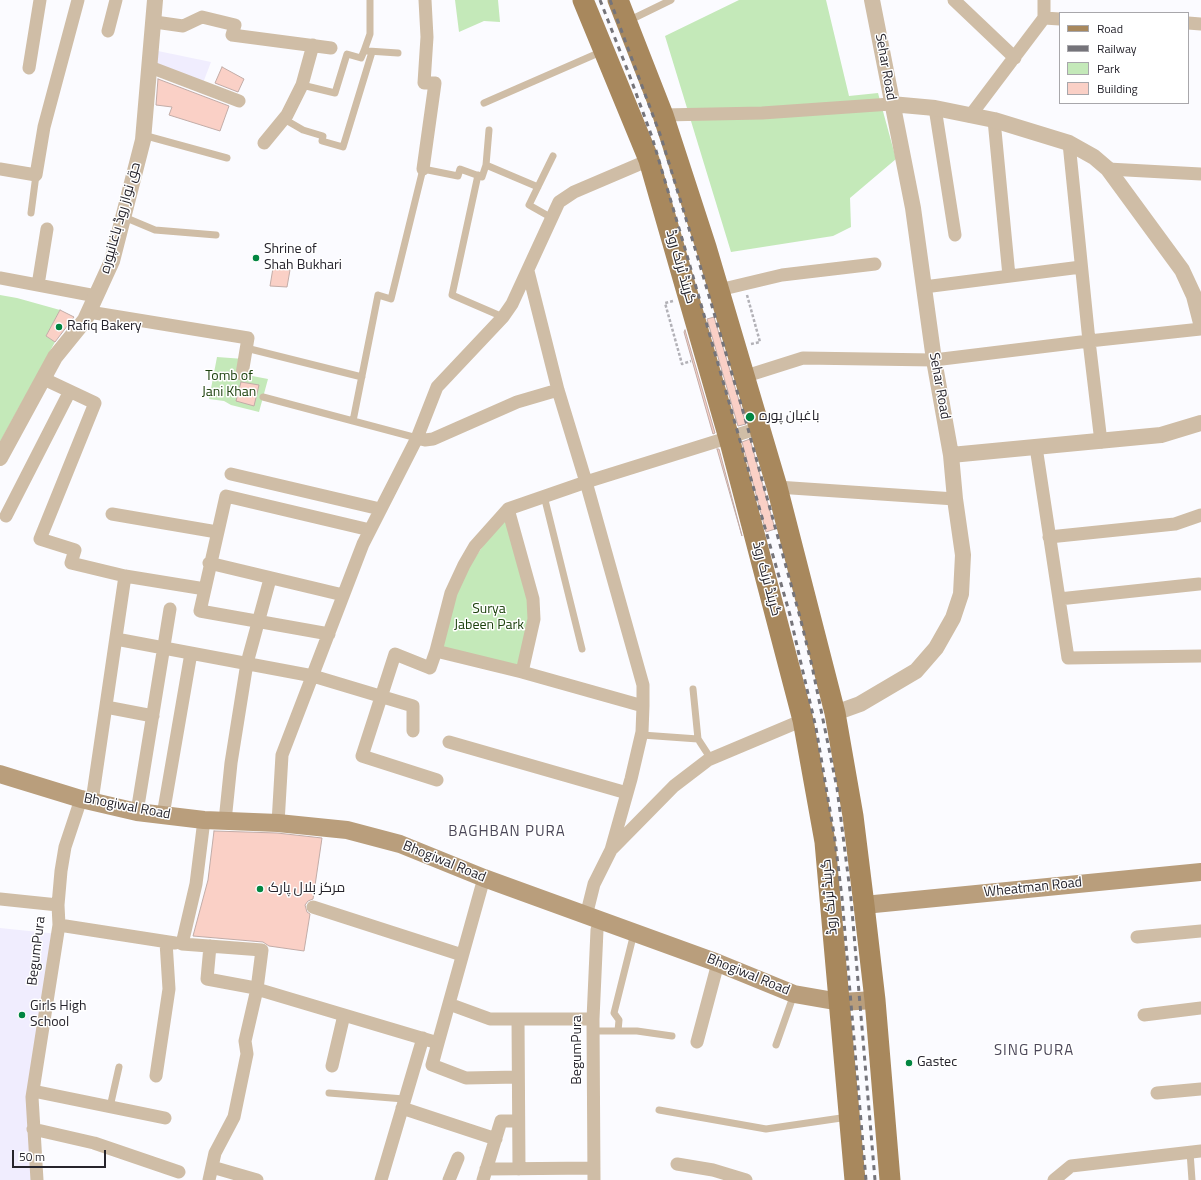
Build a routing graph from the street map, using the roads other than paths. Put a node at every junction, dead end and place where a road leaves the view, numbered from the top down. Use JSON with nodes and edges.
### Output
{"nodes":[{"id":1,"x":40,"y":0,"type":"edge"},
{"id":2,"x":78,"y":0,"type":"edge"},
{"id":3,"x":116,"y":0,"type":"edge"},
{"id":4,"x":156,"y":0,"type":"edge"},
{"id":5,"x":370,"y":0,"type":"edge"},
{"id":6,"x":425,"y":0,"type":"edge"},
{"id":7,"x":583,"y":0,"type":"edge"},
{"id":8,"x":618,"y":0,"type":"edge"},
{"id":9,"x":671,"y":0,"type":"edge"},
{"id":10,"x":872,"y":0,"type":"edge"},
{"id":11,"x":954,"y":0,"type":"edge"},
{"id":12,"x":1044,"y":0,"type":"edge"},
{"id":13,"x":1044,"y":18,"type":"junction"},
{"id":14,"x":1059,"y":19,"type":"edge"},
{"id":15,"x":154,"y":22,"type":"junction"},
{"id":16,"x":626,"y":22,"type":"junction"},
{"id":17,"x":1189,"y":23,"type":"edge"},
{"id":18,"x":1201,"y":24,"type":"edge"},
{"id":19,"x":108,"y":31,"type":"dead end"},
{"id":20,"x":313,"y":45,"type":"junction"},
{"id":21,"x":331,"y":48,"type":"dead end"},
{"id":22,"x":368,"y":51,"type":"junction"},
{"id":23,"x":603,"y":51,"type":"junction"},
{"id":24,"x":398,"y":53,"type":"dead end"},
{"id":25,"x":1015,"y":58,"type":"junction"},
{"id":26,"x":150,"y":67,"type":"junction"},
{"id":27,"x":29,"y":68,"type":"dead end"},
{"id":28,"x":302,"y":85,"type":"junction"},
{"id":29,"x":239,"y":101,"type":"dead end"},
{"id":30,"x":484,"y":103,"type":"dead end"},
{"id":31,"x":891,"y":104,"type":"junction"},
{"id":32,"x":935,"y":108,"type":"junction"},
{"id":33,"x":664,"y":116,"type":"junction"},
{"id":34,"x":970,"y":116,"type":"junction"},
{"id":35,"x":284,"y":118,"type":"junction"},
{"id":36,"x":994,"y":120,"type":"junction"},
{"id":37,"x":489,"y":130,"type":"dead end"},
{"id":38,"x":143,"y":135,"type":"junction"},
{"id":39,"x":264,"y":143,"type":"dead end"},
{"id":40,"x":1069,"y":144,"type":"junction"},
{"id":41,"x":553,"y":156,"type":"dead end"},
{"id":42,"x":226,"y":158,"type":"dead end"},
{"id":43,"x":649,"y":160,"type":"junction"},
{"id":44,"x":486,"y":165,"type":"junction"},
{"id":45,"x":0,"y":169,"type":"edge"},
{"id":46,"x":423,"y":169,"type":"junction"},
{"id":47,"x":1108,"y":169,"type":"junction"},
{"id":48,"x":1201,"y":174,"type":"edge"},
{"id":49,"x":36,"y":175,"type":"junction"},
{"id":50,"x":478,"y":175,"type":"junction"},
{"id":51,"x":538,"y":187,"type":"junction"},
{"id":52,"x":31,"y":213,"type":"dead end"},
{"id":53,"x":123,"y":216,"type":"junction"},
{"id":54,"x":552,"y":218,"type":"junction"},
{"id":55,"x":47,"y":229,"type":"dead end"},
{"id":56,"x":216,"y":235,"type":"dead end"},
{"id":57,"x":955,"y":235,"type":"dead end"},
{"id":58,"x":876,"y":264,"type":"dead end"},
{"id":59,"x":1081,"y":267,"type":"junction"},
{"id":60,"x":528,"y":271,"type":"junction"},
{"id":61,"x":1010,"y":276,"type":"junction"},
{"id":62,"x":0,"y":278,"type":"edge"},
{"id":63,"x":38,"y":285,"type":"junction"},
{"id":64,"x":924,"y":287,"type":"junction"},
{"id":65,"x":719,"y":290,"type":"junction"},
{"id":66,"x":96,"y":296,"type":"junction"},
{"id":67,"x":89,"y":312,"type":"junction"},
{"id":68,"x":503,"y":317,"type":"junction"},
{"id":69,"x":1201,"y":323,"type":"edge"},
{"id":70,"x":1201,"y":329,"type":"edge"},
{"id":71,"x":1089,"y":340,"type":"junction"},
{"id":72,"x":246,"y":348,"type":"junction"},
{"id":73,"x":934,"y":360,"type":"junction"},
{"id":74,"x":242,"y":374,"type":"dead end"},
{"id":75,"x":362,"y":377,"type":"junction"},
{"id":76,"x":743,"y":377,"type":"junction"},
{"id":77,"x":44,"y":379,"type":"junction"},
{"id":78,"x":558,"y":390,"type":"junction"},
{"id":79,"x":70,"y":391,"type":"junction"},
{"id":80,"x":263,"y":396,"type":"dead end"},
{"id":81,"x":353,"y":421,"type":"junction"},
{"id":82,"x":1201,"y":423,"type":"edge"},
{"id":83,"x":759,"y":428,"type":"junction"},
{"id":84,"x":417,"y":438,"type":"junction"},
{"id":85,"x":729,"y":438,"type":"junction"},
{"id":86,"x":1101,"y":442,"type":"junction"},
{"id":87,"x":1036,"y":447,"type":"junction"},
{"id":88,"x":951,"y":455,"type":"junction"},
{"id":89,"x":0,"y":458,"type":"edge"},
{"id":90,"x":231,"y":474,"type":"dead end"},
{"id":91,"x":586,"y":482,"type":"junction"},
{"id":92,"x":777,"y":487,"type":"junction"},
{"id":93,"x":544,"y":496,"type":"junction"},
{"id":94,"x":955,"y":499,"type":"junction"},
{"id":95,"x":380,"y":509,"type":"junction"},
{"id":96,"x":508,"y":510,"type":"junction"},
{"id":97,"x":112,"y":514,"type":"dead end"},
{"id":98,"x":1201,"y":514,"type":"edge"},
{"id":99,"x":6,"y":516,"type":"dead end"},
{"id":100,"x":370,"y":530,"type":"junction"},
{"id":101,"x":217,"y":532,"type":"junction"},
{"id":102,"x":1049,"y":537,"type":"junction"},
{"id":103,"x":209,"y":564,"type":"junction"},
{"id":104,"x":125,"y":576,"type":"junction"},
{"id":105,"x":270,"y":579,"type":"junction"},
{"id":106,"x":1199,"y":584,"type":"dead end"},
{"id":107,"x":205,"y":589,"type":"junction"},
{"id":108,"x":344,"y":595,"type":"junction"},
{"id":109,"x":1059,"y":599,"type":"junction"},
{"id":110,"x":170,"y":608,"type":"dead end"},
{"id":111,"x":258,"y":621,"type":"junction"},
{"id":112,"x":329,"y":634,"type":"junction"},
{"id":113,"x":116,"y":639,"type":"junction"},
{"id":114,"x":163,"y":648,"type":"junction"},
{"id":115,"x":582,"y":649,"type":"dead end"},
{"id":116,"x":436,"y":651,"type":"junction"},
{"id":117,"x":191,"y":653,"type":"junction"},
{"id":118,"x":1201,"y":656,"type":"edge"},
{"id":119,"x":247,"y":663,"type":"junction"},
{"id":120,"x":522,"y":672,"type":"junction"},
{"id":121,"x":313,"y":676,"type":"junction"},
{"id":122,"x":693,"y":689,"type":"dead end"},
{"id":123,"x":381,"y":696,"type":"junction"},
{"id":124,"x":643,"y":706,"type":"junction"},
{"id":125,"x":106,"y":707,"type":"junction"},
{"id":126,"x":835,"y":714,"type":"junction"},
{"id":127,"x":152,"y":716,"type":"junction"},
{"id":128,"x":803,"y":720,"type":"junction"},
{"id":129,"x":413,"y":731,"type":"dead end"},
{"id":130,"x":642,"y":735,"type":"junction"},
{"id":131,"x":698,"y":739,"type":"junction"},
{"id":132,"x":449,"y":742,"type":"dead end"},
{"id":133,"x":711,"y":759,"type":"junction"},
{"id":134,"x":0,"y":774,"type":"edge"},
{"id":135,"x":437,"y":780,"type":"dead end"},
{"id":136,"x":627,"y":793,"type":"junction"},
{"id":137,"x":87,"y":800,"type":"junction"},
{"id":138,"x":137,"y":812,"type":"junction"},
{"id":139,"x":163,"y":815,"type":"junction"},
{"id":140,"x":204,"y":820,"type":"junction"},
{"id":141,"x":225,"y":821,"type":"junction"},
{"id":142,"x":278,"y":823,"type":"junction"},
{"id":143,"x":611,"y":850,"type":"junction"},
{"id":144,"x":1201,"y":872,"type":"edge"},
{"id":145,"x":484,"y":878,"type":"junction"},
{"id":146,"x":0,"y":899,"type":"edge"},
{"id":147,"x":58,"y":905,"type":"junction"},
{"id":148,"x":864,"y":905,"type":"junction"},
{"id":149,"x":313,"y":907,"type":"dead end"},
{"id":150,"x":593,"y":919,"type":"junction"},
{"id":151,"x":59,"y":925,"type":"junction"},
{"id":152,"x":1201,"y":931,"type":"edge"},
{"id":153,"x":634,"y":932,"type":"junction"},
{"id":154,"x":1137,"y":937,"type":"dead end"},
{"id":155,"x":166,"y":942,"type":"junction"},
{"id":156,"x":182,"y":944,"type":"junction"},
{"id":157,"x":210,"y":946,"type":"junction"},
{"id":158,"x":462,"y":955,"type":"junction"},
{"id":159,"x":718,"y":963,"type":"junction"},
{"id":160,"x":257,"y":989,"type":"junction"},
{"id":161,"x":794,"y":994,"type":"junction"},
{"id":162,"x":875,"y":1000,"type":"junction"},
{"id":163,"x":840,"y":1002,"type":"junction"},
{"id":164,"x":449,"y":1004,"type":"junction"},
{"id":165,"x":1201,"y":1008,"type":"edge"},
{"id":166,"x":344,"y":1015,"type":"junction"},
{"id":167,"x":1144,"y":1015,"type":"dead end"},
{"id":168,"x":518,"y":1019,"type":"junction"},
{"id":169,"x":593,"y":1025,"type":"junction"},
{"id":170,"x":618,"y":1031,"type":"junction"},
{"id":171,"x":672,"y":1036,"type":"dead end"},
{"id":172,"x":423,"y":1038,"type":"junction"},
{"id":173,"x":696,"y":1042,"type":"dead end"},
{"id":174,"x":438,"y":1044,"type":"junction"},
{"id":175,"x":776,"y":1045,"type":"dead end"},
{"id":176,"x":118,"y":1066,"type":"dead end"},
{"id":177,"x":332,"y":1066,"type":"dead end"},
{"id":178,"x":156,"y":1076,"type":"dead end"},
{"id":179,"x":518,"y":1077,"type":"junction"},
{"id":180,"x":1201,"y":1089,"type":"edge"},
{"id":181,"x":32,"y":1091,"type":"junction"},
{"id":182,"x":328,"y":1093,"type":"dead end"},
{"id":183,"x":1157,"y":1093,"type":"dead end"},
{"id":184,"x":403,"y":1103,"type":"junction"},
{"id":185,"x":110,"y":1107,"type":"junction"},
{"id":186,"x":659,"y":1110,"type":"dead end"},
{"id":187,"x":850,"y":1117,"type":"junction"},
{"id":188,"x":165,"y":1118,"type":"dead end"},
{"id":189,"x":518,"y":1121,"type":"junction"},
{"id":190,"x":33,"y":1129,"type":"junction"},
{"id":191,"x":496,"y":1139,"type":"junction"},
{"id":192,"x":1196,"y":1151,"type":"edge"},
{"id":193,"x":458,"y":1158,"type":"dead end"},
{"id":194,"x":677,"y":1164,"type":"dead end"},
{"id":195,"x":212,"y":1167,"type":"junction"},
{"id":196,"x":519,"y":1169,"type":"junction"},
{"id":197,"x":179,"y":1172,"type":"dead end"},
{"id":198,"x":594,"y":1174,"type":"edge"},
{"id":199,"x":485,"y":1175,"type":"edge"},
{"id":200,"x":720,"y":1176,"type":"edge"},
{"id":201,"x":37,"y":1180,"type":"edge"},
{"id":202,"x":209,"y":1180,"type":"edge"},
{"id":203,"x":257,"y":1180,"type":"edge"},
{"id":204,"x":381,"y":1180,"type":"edge"},
{"id":205,"x":449,"y":1180,"type":"edge"},
{"id":206,"x":746,"y":1180,"type":"edge"},
{"id":207,"x":855,"y":1180,"type":"edge"},
{"id":208,"x":890,"y":1180,"type":"edge"},
{"id":209,"x":1054,"y":1180,"type":"edge"},
{"id":210,"x":1192,"y":1180,"type":"edge"}],
"edges":[{"from":1,"to":27,"type":"street"},
{"from":2,"to":49,"type":"street"},
{"from":3,"to":19,"type":"street"},
{"from":4,"to":15,"type":"street","name":"حق نواز روڈ باغانپورہ"},
{"from":5,"to":22,"type":"lane"},
{"from":6,"to":46,"type":"street"},
{"from":7,"to":23,"type":"main road","name":"گرینڈ ٹرنک روڈ"},
{"from":8,"to":16,"type":"main road"},
{"from":9,"to":16,"type":"lane"},
{"from":10,"to":31,"type":"street","name":"Sehar Road"},
{"from":11,"to":25,"type":"street"},
{"from":12,"to":13,"type":"street"},
{"from":13,"to":14,"type":"street"},
{"from":13,"to":25,"type":"street"},
{"from":15,"to":20,"type":"street"},
{"from":15,"to":26,"type":"street","name":"حق نواز روڈ باغانپورہ"},
{"from":16,"to":33,"type":"main road"},
{"from":17,"to":18,"type":"street"},
{"from":20,"to":21,"type":"street"},
{"from":20,"to":28,"type":"street"},
{"from":22,"to":24,"type":"lane"},
{"from":22,"to":28,"type":"lane"},
{"from":22,"to":35,"type":"lane"},
{"from":23,"to":30,"type":"lane"},
{"from":23,"to":43,"type":"main road","name":"گرینڈ ٹرنک روڈ"},
{"from":25,"to":34,"type":"street"},
{"from":26,"to":29,"type":"street"},
{"from":26,"to":38,"type":"street","name":"حق نواز روڈ باغانپورہ"},
{"from":28,"to":35,"type":"street"},
{"from":31,"to":32,"type":"street"},
{"from":31,"to":33,"type":"street"},
{"from":31,"to":64,"type":"street","name":"Sehar Road"},
{"from":32,"to":34,"type":"street"},
{"from":32,"to":57,"type":"street"},
{"from":33,"to":65,"type":"main road"},
{"from":34,"to":36,"type":"street"},
{"from":35,"to":39,"type":"street"},
{"from":36,"to":40,"type":"street"},
{"from":36,"to":61,"type":"street"},
{"from":37,"to":44,"type":"lane"},
{"from":38,"to":42,"type":"lane"},
{"from":38,"to":53,"type":"street","name":"حق نواز روڈ باغانپورہ"},
{"from":40,"to":47,"type":"street"},
{"from":40,"to":59,"type":"street"},
{"from":41,"to":51,"type":"lane"},
{"from":43,"to":54,"type":"street"},
{"from":43,"to":85,"type":"main road","name":"گرینڈ ٹرنک روڈ"},
{"from":44,"to":50,"type":"lane"},
{"from":44,"to":51,"type":"lane"},
{"from":45,"to":49,"type":"street"},
{"from":46,"to":50,"type":"lane"},
{"from":46,"to":75,"type":"lane"},
{"from":47,"to":48,"type":"street"},
{"from":47,"to":69,"type":"street"},
{"from":49,"to":52,"type":"lane"},
{"from":50,"to":68,"type":"lane"},
{"from":51,"to":54,"type":"lane"},
{"from":53,"to":56,"type":"lane"},
{"from":53,"to":66,"type":"street","name":"حق نواز روڈ باغانپورہ"},
{"from":54,"to":60,"type":"street"},
{"from":55,"to":63,"type":"street"},
{"from":58,"to":65,"type":"street"},
{"from":59,"to":61,"type":"street"},
{"from":59,"to":71,"type":"street"},
{"from":60,"to":68,"type":"street"},
{"from":60,"to":78,"type":"street"},
{"from":61,"to":64,"type":"street"},
{"from":62,"to":63,"type":"street"},
{"from":63,"to":66,"type":"street"},
{"from":64,"to":73,"type":"street","name":"Sehar Road"},
{"from":65,"to":76,"type":"main road"},
{"from":66,"to":67,"type":"street","name":"حق نواز روڈ باغانپورہ"},
{"from":67,"to":72,"type":"street"},
{"from":67,"to":77,"type":"street","name":"حق نواز روڈ باغانپورہ"},
{"from":68,"to":84,"type":"street"},
{"from":70,"to":71,"type":"street"},
{"from":71,"to":73,"type":"street"},
{"from":71,"to":86,"type":"street"},
{"from":72,"to":74,"type":"street"},
{"from":72,"to":75,"type":"lane"},
{"from":73,"to":76,"type":"street"},
{"from":73,"to":88,"type":"street","name":"Sehar Road"},
{"from":75,"to":81,"type":"lane"},
{"from":76,"to":83,"type":"main road"},
{"from":77,"to":79,"type":"street"},
{"from":77,"to":89,"type":"street","name":"حق نواز روڈ باغانپورہ"},
{"from":78,"to":84,"type":"street"},
{"from":78,"to":91,"type":"street"},
{"from":79,"to":99,"type":"street"},
{"from":79,"to":104,"type":"street"},
{"from":80,"to":81,"type":"lane"},
{"from":81,"to":84,"type":"lane"},
{"from":82,"to":86,"type":"street"},
{"from":83,"to":85,"type":"street"},
{"from":83,"to":92,"type":"main road"},
{"from":84,"to":95,"type":"street"},
{"from":85,"to":91,"type":"street"},
{"from":85,"to":128,"type":"main road","name":"گرینڈ ٹرنک روڈ"},
{"from":86,"to":87,"type":"street"},
{"from":87,"to":88,"type":"street"},
{"from":87,"to":102,"type":"street"},
{"from":88,"to":94,"type":"street","name":"Sehar Road"},
{"from":90,"to":95,"type":"street"},
{"from":91,"to":93,"type":"street"},
{"from":91,"to":124,"type":"street"},
{"from":92,"to":94,"type":"street"},
{"from":92,"to":126,"type":"main road"},
{"from":93,"to":96,"type":"street"},
{"from":93,"to":115,"type":"lane"},
{"from":94,"to":126,"type":"street","name":"Sehar Road"},
{"from":95,"to":100,"type":"street"},
{"from":96,"to":116,"type":"street"},
{"from":96,"to":120,"type":"street"},
{"from":97,"to":101,"type":"street"},
{"from":98,"to":102,"type":"street"},
{"from":100,"to":101,"type":"street"},
{"from":100,"to":108,"type":"street"},
{"from":101,"to":103,"type":"street"},
{"from":102,"to":109,"type":"street"},
{"from":103,"to":105,"type":"street"},
{"from":103,"to":107,"type":"street"},
{"from":104,"to":107,"type":"street"},
{"from":104,"to":113,"type":"street","name":"BegumPura"},
{"from":105,"to":108,"type":"street"},
{"from":105,"to":111,"type":"street"},
{"from":106,"to":109,"type":"street"},
{"from":107,"to":111,"type":"street"},
{"from":108,"to":112,"type":"street"},
{"from":109,"to":118,"type":"street"},
{"from":110,"to":114,"type":"street"},
{"from":111,"to":112,"type":"street"},
{"from":111,"to":119,"type":"street"},
{"from":112,"to":121,"type":"street"},
{"from":113,"to":114,"type":"street"},
{"from":113,"to":125,"type":"street","name":"BegumPura"},
{"from":114,"to":117,"type":"street"},
{"from":114,"to":127,"type":"street"},
{"from":116,"to":120,"type":"street"},
{"from":116,"to":123,"type":"street"},
{"from":117,"to":119,"type":"street"},
{"from":117,"to":139,"type":"street"},
{"from":119,"to":121,"type":"street"},
{"from":119,"to":141,"type":"street"},
{"from":120,"to":124,"type":"street"},
{"from":121,"to":123,"type":"street"},
{"from":121,"to":142,"type":"street"},
{"from":122,"to":131,"type":"lane"},
{"from":123,"to":129,"type":"street"},
{"from":123,"to":135,"type":"street"},
{"from":124,"to":130,"type":"street"},
{"from":125,"to":127,"type":"street"},
{"from":125,"to":137,"type":"street","name":"BegumPura"},
{"from":126,"to":148,"type":"main road"},
{"from":127,"to":138,"type":"street"},
{"from":128,"to":133,"type":"street"},
{"from":128,"to":163,"type":"main road","name":"گرینڈ ٹرنک روڈ"},
{"from":130,"to":131,"type":"lane"},
{"from":130,"to":136,"type":"street"},
{"from":131,"to":133,"type":"lane"},
{"from":132,"to":136,"type":"street"},
{"from":133,"to":143,"type":"street"},
{"from":134,"to":137,"type":"main road","name":"Bhogiwal Road"},
{"from":136,"to":143,"type":"street"},
{"from":137,"to":138,"type":"main road","name":"Bhogiwal Road"},
{"from":137,"to":147,"type":"street","name":"BegumPura"},
{"from":138,"to":139,"type":"main road","name":"Bhogiwal Road"},
{"from":139,"to":140,"type":"main road","name":"Bhogiwal Road"},
{"from":140,"to":141,"type":"main road","name":"Bhogiwal Road"},
{"from":140,"to":156,"type":"street"},
{"from":141,"to":142,"type":"main road","name":"Bhogiwal Road"},
{"from":142,"to":145,"type":"main road","name":"Bhogiwal Road"},
{"from":143,"to":150,"type":"street","name":"BegumPura"},
{"from":144,"to":148,"type":"main road","name":"Wheatman Road"},
{"from":145,"to":150,"type":"main road","name":"Bhogiwal Road"},
{"from":145,"to":158,"type":"street"},
{"from":146,"to":147,"type":"street"},
{"from":147,"to":151,"type":"street","name":"BegumPura"},
{"from":148,"to":162,"type":"main road"},
{"from":149,"to":158,"type":"street"},
{"from":150,"to":153,"type":"main road","name":"Bhogiwal Road"},
{"from":150,"to":169,"type":"street","name":"BegumPura"},
{"from":151,"to":155,"type":"street"},
{"from":151,"to":181,"type":"street","name":"BegumPura"},
{"from":152,"to":154,"type":"street"},
{"from":153,"to":159,"type":"main road","name":"Bhogiwal Road"},
{"from":153,"to":170,"type":"lane"},
{"from":155,"to":156,"type":"street"},
{"from":155,"to":178,"type":"street"},
{"from":156,"to":157,"type":"street"},
{"from":157,"to":160,"type":"street"},
{"from":157,"to":160,"type":"street"},
{"from":158,"to":164,"type":"street"},
{"from":159,"to":161,"type":"main road","name":"Bhogiwal Road"},
{"from":159,"to":173,"type":"street"},
{"from":160,"to":166,"type":"street"},
{"from":160,"to":195,"type":"street"},
{"from":161,"to":163,"type":"main road","name":"Bhogiwal Road"},
{"from":161,"to":175,"type":"lane"},
{"from":162,"to":163,"type":"main road","name":"Bhogiwal Road"},
{"from":162,"to":208,"type":"main road"},
{"from":163,"to":187,"type":"main road","name":"گرینڈ ٹرنک روڈ"},
{"from":164,"to":168,"type":"street"},
{"from":164,"to":174,"type":"street"},
{"from":165,"to":167,"type":"street"},
{"from":166,"to":172,"type":"street"},
{"from":166,"to":177,"type":"street"},
{"from":168,"to":169,"type":"street"},
{"from":168,"to":179,"type":"street"},
{"from":169,"to":170,"type":"lane"},
{"from":169,"to":198,"type":"street","name":"BegumPura"},
{"from":170,"to":171,"type":"lane"},
{"from":172,"to":174,"type":"street"},
{"from":172,"to":184,"type":"street"},
{"from":174,"to":179,"type":"street"},
{"from":176,"to":185,"type":"lane"},
{"from":179,"to":189,"type":"street"},
{"from":180,"to":183,"type":"street"},
{"from":181,"to":185,"type":"street"},
{"from":181,"to":190,"type":"street","name":"BegumPura"},
{"from":182,"to":184,"type":"lane"},
{"from":184,"to":191,"type":"street"},
{"from":184,"to":204,"type":"street"},
{"from":185,"to":188,"type":"street"},
{"from":186,"to":187,"type":"lane"},
{"from":187,"to":207,"type":"main road","name":"گرینڈ ٹرنک روڈ"},
{"from":189,"to":191,"type":"street"},
{"from":189,"to":196,"type":"street"},
{"from":190,"to":197,"type":"street"},
{"from":190,"to":201,"type":"street","name":"BegumPura"},
{"from":191,"to":199,"type":"street"},
{"from":192,"to":209,"type":"street"},
{"from":192,"to":210,"type":"lane"},
{"from":193,"to":205,"type":"street"},
{"from":194,"to":200,"type":"street"},
{"from":195,"to":202,"type":"street"},
{"from":195,"to":203,"type":"street"},
{"from":196,"to":198,"type":"street"},
{"from":196,"to":199,"type":"street"},
{"from":200,"to":206,"type":"street"}]}
